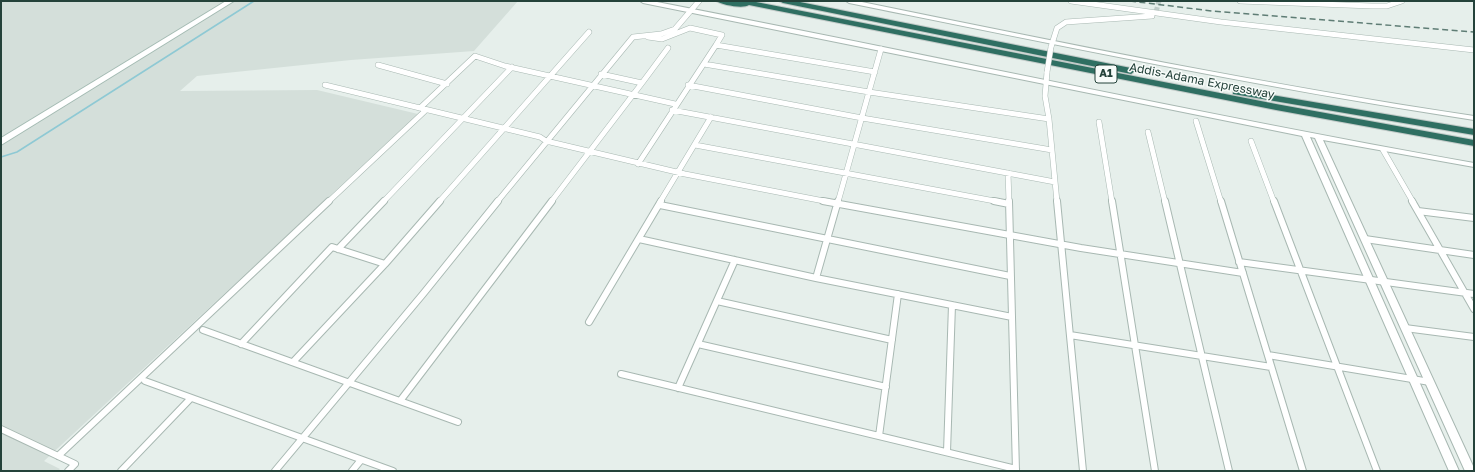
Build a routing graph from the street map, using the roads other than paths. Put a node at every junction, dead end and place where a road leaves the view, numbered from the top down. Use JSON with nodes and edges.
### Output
{"nodes":[{"id":1,"x":222,"y":1,"type":"edge"},
{"id":2,"x":231,"y":1,"type":"edge"},
{"id":3,"x":643,"y":1,"type":"edge"},
{"id":4,"x":699,"y":1,"type":"edge"},
{"id":5,"x":720,"y":1,"type":"edge"},
{"id":6,"x":739,"y":1,"type":"edge"},
{"id":7,"x":783,"y":1,"type":"edge"},
{"id":8,"x":849,"y":1,"type":"edge"},
{"id":9,"x":1071,"y":1,"type":"edge"},
{"id":10,"x":1240,"y":1,"type":"edge"},
{"id":11,"x":1402,"y":1,"type":"edge"},
{"id":12,"x":1281,"y":2,"type":"edge"},
{"id":13,"x":692,"y":10,"type":"junction"},
{"id":14,"x":796,"y":13,"type":"junction"},
{"id":15,"x":1156,"y":13,"type":"junction"},
{"id":16,"x":589,"y":32,"type":"dead end"},
{"id":17,"x":640,"y":36,"type":"junction"},
{"id":18,"x":716,"y":44,"type":"junction"},
{"id":19,"x":1052,"y":44,"type":"junction"},
{"id":20,"x":668,"y":48,"type":"dead end"},
{"id":21,"x":882,"y":49,"type":"junction"},
{"id":22,"x":1474,"y":50,"type":"edge"},
{"id":23,"x":704,"y":64,"type":"junction"},
{"id":24,"x":378,"y":65,"type":"dead end"},
{"id":25,"x":512,"y":67,"type":"junction"},
{"id":26,"x":875,"y":72,"type":"junction"},
{"id":27,"x":601,"y":74,"type":"junction"},
{"id":28,"x":549,"y":76,"type":"junction"},
{"id":29,"x":642,"y":83,"type":"junction"},
{"id":30,"x":1044,"y":83,"type":"junction"},
{"id":31,"x":447,"y":84,"type":"junction"},
{"id":32,"x":325,"y":85,"type":"dead end"},
{"id":33,"x":592,"y":85,"type":"junction"},
{"id":34,"x":688,"y":85,"type":"junction"},
{"id":35,"x":869,"y":92,"type":"junction"},
{"id":36,"x":634,"y":95,"type":"junction"},
{"id":37,"x":675,"y":104,"type":"junction"},
{"id":38,"x":423,"y":109,"type":"junction"},
{"id":39,"x":672,"y":110,"type":"junction"},
{"id":40,"x":711,"y":117,"type":"junction"},
{"id":41,"x":462,"y":118,"type":"junction"},
{"id":42,"x":862,"y":118,"type":"junction"},
{"id":43,"x":1474,"y":118,"type":"edge"},
{"id":44,"x":1049,"y":119,"type":"junction"},
{"id":45,"x":1196,"y":121,"type":"dead end"},
{"id":46,"x":1099,"y":122,"type":"dead end"},
{"id":47,"x":502,"y":128,"type":"junction"},
{"id":48,"x":1148,"y":132,"type":"dead end"},
{"id":49,"x":1474,"y":132,"type":"edge"},
{"id":50,"x":1305,"y":134,"type":"junction"},
{"id":51,"x":1,"y":136,"type":"edge"},
{"id":52,"x":1318,"y":137,"type":"junction"},
{"id":53,"x":546,"y":141,"type":"junction"},
{"id":54,"x":1251,"y":141,"type":"dead end"},
{"id":55,"x":1,"y":142,"type":"edge"},
{"id":56,"x":1474,"y":142,"type":"edge"},
{"id":57,"x":854,"y":144,"type":"junction"},
{"id":58,"x":695,"y":145,"type":"junction"},
{"id":59,"x":1052,"y":150,"type":"junction"},
{"id":60,"x":1383,"y":150,"type":"junction"},
{"id":61,"x":591,"y":152,"type":"junction"},
{"id":62,"x":638,"y":164,"type":"junction"},
{"id":63,"x":1474,"y":165,"type":"edge"},
{"id":64,"x":678,"y":173,"type":"junction"},
{"id":65,"x":1008,"y":173,"type":"junction"},
{"id":66,"x":846,"y":174,"type":"junction"},
{"id":67,"x":1055,"y":182,"type":"junction"},
{"id":68,"x":837,"y":204,"type":"junction"},
{"id":69,"x":1008,"y":204,"type":"junction"},
{"id":70,"x":660,"y":205,"type":"junction"},
{"id":71,"x":1418,"y":211,"type":"junction"},
{"id":72,"x":1474,"y":218,"type":"edge"},
{"id":73,"x":1009,"y":236,"type":"junction"},
{"id":74,"x":639,"y":239,"type":"junction"},
{"id":75,"x":827,"y":239,"type":"junction"},
{"id":76,"x":1365,"y":239,"type":"junction"},
{"id":77,"x":1062,"y":245,"type":"junction"},
{"id":78,"x":338,"y":249,"type":"junction"},
{"id":79,"x":1441,"y":250,"type":"junction"},
{"id":80,"x":1119,"y":255,"type":"junction"},
{"id":81,"x":1474,"y":255,"type":"edge"},
{"id":82,"x":735,"y":260,"type":"junction"},
{"id":83,"x":1239,"y":262,"type":"junction"},
{"id":84,"x":384,"y":264,"type":"junction"},
{"id":85,"x":1180,"y":265,"type":"junction"},
{"id":86,"x":1302,"y":271,"type":"junction"},
{"id":87,"x":1243,"y":273,"type":"junction"},
{"id":88,"x":1010,"y":276,"type":"junction"},
{"id":89,"x":816,"y":278,"type":"junction"},
{"id":90,"x":1370,"y":281,"type":"junction"},
{"id":91,"x":1384,"y":283,"type":"junction"},
{"id":92,"x":1465,"y":293,"type":"junction"},
{"id":93,"x":898,"y":294,"type":"junction"},
{"id":94,"x":1474,"y":294,"type":"edge"},
{"id":95,"x":717,"y":301,"type":"junction"},
{"id":96,"x":952,"y":305,"type":"junction"},
{"id":97,"x":1474,"y":309,"type":"edge"},
{"id":98,"x":1012,"y":317,"type":"junction"},
{"id":99,"x":589,"y":322,"type":"dead end"},
{"id":100,"x":1405,"y":328,"type":"junction"},
{"id":101,"x":203,"y":330,"type":"dead end"},
{"id":102,"x":1070,"y":335,"type":"junction"},
{"id":103,"x":1474,"y":336,"type":"edge"},
{"id":104,"x":892,"y":340,"type":"junction"},
{"id":105,"x":242,"y":344,"type":"junction"},
{"id":106,"x":698,"y":344,"type":"junction"},
{"id":107,"x":1134,"y":346,"type":"junction"},
{"id":108,"x":1268,"y":355,"type":"junction"},
{"id":109,"x":1201,"y":356,"type":"junction"},
{"id":110,"x":293,"y":362,"type":"junction"},
{"id":111,"x":1271,"y":367,"type":"junction"},
{"id":112,"x":1338,"y":367,"type":"junction"},
{"id":113,"x":621,"y":374,"type":"dead end"},
{"id":114,"x":1414,"y":379,"type":"junction"},
{"id":115,"x":145,"y":381,"type":"dead end"},
{"id":116,"x":349,"y":382,"type":"junction"},
{"id":117,"x":1430,"y":382,"type":"junction"},
{"id":118,"x":886,"y":387,"type":"junction"},
{"id":119,"x":678,"y":388,"type":"junction"},
{"id":120,"x":191,"y":398,"type":"junction"},
{"id":121,"x":400,"y":401,"type":"junction"},
{"id":122,"x":458,"y":422,"type":"dead end"},
{"id":123,"x":1,"y":430,"type":"edge"},
{"id":124,"x":879,"y":436,"type":"junction"},
{"id":125,"x":302,"y":438,"type":"junction"},
{"id":126,"x":947,"y":452,"type":"junction"},
{"id":127,"x":58,"y":456,"type":"junction"},
{"id":128,"x":361,"y":460,"type":"junction"},
{"id":129,"x":1016,"y":470,"type":"edge"},
{"id":130,"x":68,"y":471,"type":"edge"},
{"id":131,"x":121,"y":471,"type":"edge"},
{"id":132,"x":275,"y":471,"type":"edge"},
{"id":133,"x":352,"y":471,"type":"edge"},
{"id":134,"x":393,"y":471,"type":"edge"},
{"id":135,"x":1083,"y":471,"type":"edge"},
{"id":136,"x":1155,"y":471,"type":"edge"},
{"id":137,"x":1229,"y":471,"type":"edge"},
{"id":138,"x":1303,"y":471,"type":"edge"},
{"id":139,"x":1377,"y":471,"type":"edge"},
{"id":140,"x":1454,"y":471,"type":"edge"},
{"id":141,"x":1470,"y":471,"type":"edge"}],
"edges":[{"from":1,"to":51,"type":"main road"},
{"from":2,"to":55,"type":"main road"},
{"from":3,"to":13,"type":"street"},
{"from":4,"to":13,"type":"street"},
{"from":5,"to":14,"type":"highway"},
{"from":6,"to":14,"type":"highway","name":"Addis-Adama Expressway","number":"A1"},
{"from":7,"to":49,"type":"highway","name":"Addis-Adama Expressway","number":"A1"},
{"from":8,"to":19,"type":"street"},
{"from":9,"to":15,"type":"street"},
{"from":10,"to":12,"type":"street"},
{"from":11,"to":12,"type":"street"},
{"from":13,"to":17,"type":"street"},
{"from":13,"to":21,"type":"street"},
{"from":14,"to":56,"type":"highway","name":"Addis-Adama Expressway","number":"A1"},
{"from":15,"to":19,"type":"street"},
{"from":15,"to":22,"type":"street"},
{"from":16,"to":28,"type":"street"},
{"from":17,"to":18,"type":"street"},
{"from":17,"to":27,"type":"street"},
{"from":18,"to":23,"type":"street"},
{"from":18,"to":26,"type":"street"},
{"from":19,"to":30,"type":"street","bridge":true},
{"from":19,"to":43,"type":"street"},
{"from":20,"to":29,"type":"street"},
{"from":21,"to":26,"type":"street"},
{"from":21,"to":30,"type":"street"},
{"from":23,"to":34,"type":"street"},
{"from":23,"to":35,"type":"street"},
{"from":24,"to":31,"type":"street"},
{"from":25,"to":28,"type":"street"},
{"from":25,"to":31,"type":"street"},
{"from":25,"to":41,"type":"street"},
{"from":26,"to":35,"type":"street"},
{"from":27,"to":29,"type":"street"},
{"from":27,"to":33,"type":"street"},
{"from":28,"to":33,"type":"street"},
{"from":28,"to":47,"type":"street"},
{"from":29,"to":36,"type":"street"},
{"from":30,"to":44,"type":"street"},
{"from":30,"to":50,"type":"street"},
{"from":31,"to":38,"type":"street"},
{"from":32,"to":38,"type":"street"},
{"from":33,"to":36,"type":"street"},
{"from":33,"to":53,"type":"street"},
{"from":34,"to":37,"type":"street"},
{"from":34,"to":42,"type":"street"},
{"from":35,"to":42,"type":"street"},
{"from":35,"to":44,"type":"street"},
{"from":36,"to":37,"type":"street"},
{"from":36,"to":61,"type":"street"},
{"from":37,"to":39,"type":"street"},
{"from":38,"to":41,"type":"street"},
{"from":38,"to":127,"type":"street"},
{"from":39,"to":40,"type":"street"},
{"from":39,"to":62,"type":"street"},
{"from":40,"to":57,"type":"street"},
{"from":40,"to":58,"type":"street"},
{"from":41,"to":47,"type":"street"},
{"from":41,"to":78,"type":"street"},
{"from":42,"to":57,"type":"street"},
{"from":42,"to":59,"type":"street"},
{"from":44,"to":59,"type":"street"},
{"from":45,"to":83,"type":"street"},
{"from":46,"to":80,"type":"street"},
{"from":47,"to":53,"type":"street"},
{"from":47,"to":84,"type":"street"},
{"from":48,"to":85,"type":"street"},
{"from":50,"to":52,"type":"street"},
{"from":50,"to":90,"type":"street"},
{"from":52,"to":60,"type":"street"},
{"from":52,"to":76,"type":"street"},
{"from":53,"to":61,"type":"street"},
{"from":53,"to":116,"type":"street"},
{"from":54,"to":86,"type":"street"},
{"from":57,"to":65,"type":"street"},
{"from":57,"to":66,"type":"street"},
{"from":58,"to":64,"type":"street"},
{"from":58,"to":66,"type":"street"},
{"from":59,"to":67,"type":"street"},
{"from":60,"to":63,"type":"street"},
{"from":60,"to":71,"type":"street"},
{"from":61,"to":62,"type":"street"},
{"from":61,"to":121,"type":"street"},
{"from":62,"to":64,"type":"street"},
{"from":64,"to":68,"type":"street"},
{"from":64,"to":70,"type":"street"},
{"from":65,"to":67,"type":"street"},
{"from":65,"to":69,"type":"street"},
{"from":66,"to":68,"type":"street"},
{"from":66,"to":69,"type":"street"},
{"from":67,"to":77,"type":"street"},
{"from":68,"to":73,"type":"street"},
{"from":68,"to":75,"type":"street"},
{"from":69,"to":73,"type":"street"},
{"from":70,"to":74,"type":"street"},
{"from":70,"to":75,"type":"street"},
{"from":71,"to":72,"type":"street"},
{"from":71,"to":79,"type":"street"},
{"from":73,"to":77,"type":"street"},
{"from":73,"to":88,"type":"street"},
{"from":74,"to":82,"type":"street"},
{"from":74,"to":99,"type":"street"},
{"from":75,"to":88,"type":"street"},
{"from":75,"to":89,"type":"street"},
{"from":76,"to":79,"type":"street"},
{"from":76,"to":91,"type":"street"},
{"from":77,"to":80,"type":"street"},
{"from":77,"to":102,"type":"street"},
{"from":78,"to":84,"type":"street"},
{"from":78,"to":105,"type":"street"},
{"from":79,"to":81,"type":"street"},
{"from":79,"to":92,"type":"street"},
{"from":80,"to":85,"type":"street"},
{"from":80,"to":107,"type":"street"},
{"from":82,"to":89,"type":"street"},
{"from":82,"to":95,"type":"street"},
{"from":83,"to":86,"type":"street"},
{"from":83,"to":87,"type":"street"},
{"from":84,"to":110,"type":"street"},
{"from":85,"to":87,"type":"street"},
{"from":85,"to":109,"type":"street"},
{"from":86,"to":90,"type":"street"},
{"from":86,"to":112,"type":"street"},
{"from":87,"to":108,"type":"street"},
{"from":88,"to":98,"type":"street"},
{"from":89,"to":93,"type":"street"},
{"from":90,"to":91,"type":"street"},
{"from":90,"to":114,"type":"street"},
{"from":91,"to":92,"type":"street"},
{"from":91,"to":100,"type":"street"},
{"from":92,"to":94,"type":"street"},
{"from":92,"to":97,"type":"street"},
{"from":93,"to":96,"type":"street"},
{"from":93,"to":104,"type":"street"},
{"from":95,"to":104,"type":"street"},
{"from":95,"to":106,"type":"street"},
{"from":96,"to":98,"type":"street"},
{"from":96,"to":126,"type":"street"},
{"from":98,"to":129,"type":"street"},
{"from":100,"to":103,"type":"street"},
{"from":100,"to":117,"type":"street"},
{"from":101,"to":105,"type":"street"},
{"from":102,"to":107,"type":"street"},
{"from":102,"to":135,"type":"street"},
{"from":104,"to":118,"type":"street"},
{"from":105,"to":110,"type":"street"},
{"from":106,"to":118,"type":"street"},
{"from":106,"to":119,"type":"street"},
{"from":107,"to":109,"type":"street"},
{"from":107,"to":136,"type":"street"},
{"from":108,"to":111,"type":"street"},
{"from":108,"to":112,"type":"street"},
{"from":109,"to":111,"type":"street"},
{"from":109,"to":137,"type":"street"},
{"from":110,"to":116,"type":"street"},
{"from":111,"to":138,"type":"street"},
{"from":112,"to":114,"type":"street"},
{"from":112,"to":139,"type":"street"},
{"from":113,"to":119,"type":"street"},
{"from":114,"to":117,"type":"street"},
{"from":114,"to":140,"type":"street"},
{"from":115,"to":120,"type":"street"},
{"from":116,"to":121,"type":"street"},
{"from":116,"to":125,"type":"street"},
{"from":117,"to":141,"type":"street"},
{"from":118,"to":124,"type":"street"},
{"from":119,"to":124,"type":"street"},
{"from":120,"to":125,"type":"street"},
{"from":120,"to":131,"type":"street"},
{"from":121,"to":122,"type":"street"},
{"from":123,"to":127,"type":"street"},
{"from":124,"to":126,"type":"street"},
{"from":125,"to":128,"type":"street"},
{"from":125,"to":132,"type":"street"},
{"from":126,"to":129,"type":"street"},
{"from":127,"to":130,"type":"street"},
{"from":128,"to":133,"type":"street"},
{"from":128,"to":134,"type":"street"}]}
